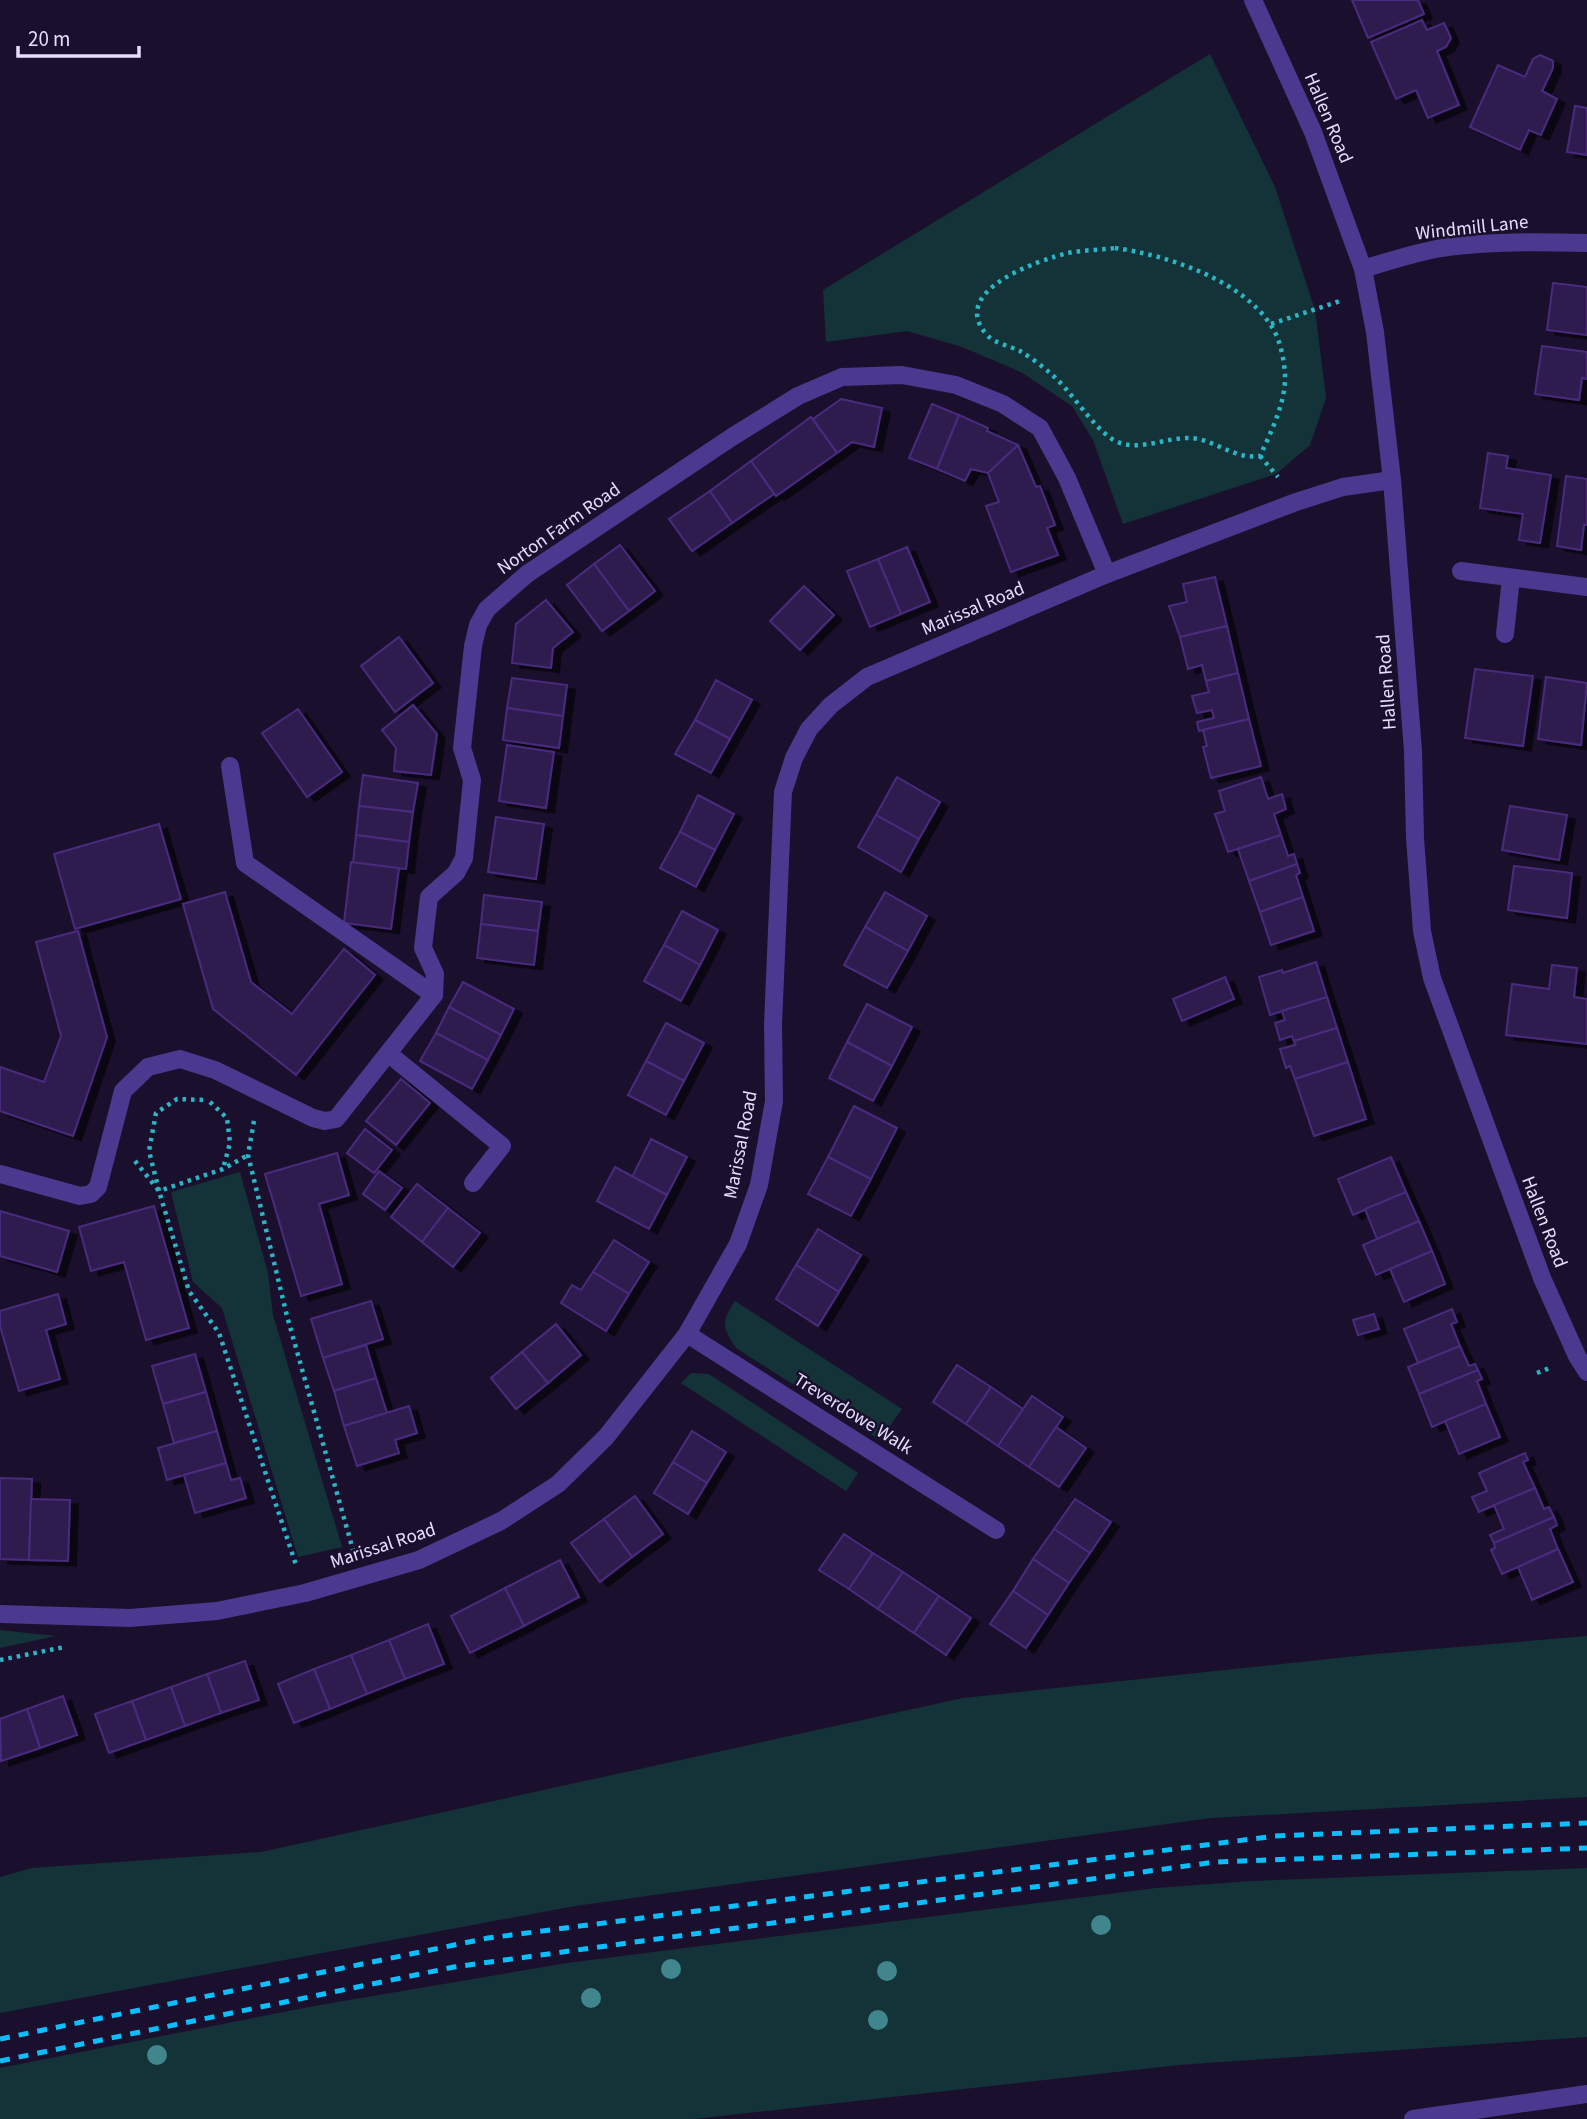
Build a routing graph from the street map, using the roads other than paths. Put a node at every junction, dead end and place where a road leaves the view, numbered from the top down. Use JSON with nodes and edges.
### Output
{"nodes":[{"id":1,"x":1253,"y":0,"type":"edge"},
{"id":2,"x":1587,"y":243,"type":"edge"},
{"id":3,"x":1363,"y":269,"type":"junction"},
{"id":4,"x":1392,"y":480,"type":"junction"},
{"id":5,"x":1461,"y":571,"type":"dead end"},
{"id":6,"x":1107,"y":574,"type":"junction"},
{"id":7,"x":1511,"y":578,"type":"junction"},
{"id":8,"x":1587,"y":587,"type":"edge"},
{"id":9,"x":1505,"y":634,"type":"dead end"},
{"id":10,"x":230,"y":766,"type":"dead end"},
{"id":11,"x":434,"y":995,"type":"junction"},
{"id":12,"x":389,"y":1054,"type":"junction"},
{"id":13,"x":0,"y":1174,"type":"edge"},
{"id":14,"x":473,"y":1183,"type":"dead end"},
{"id":15,"x":687,"y":1334,"type":"junction"},
{"id":16,"x":1582,"y":1364,"type":"edge"},
{"id":17,"x":996,"y":1530,"type":"dead end"},
{"id":18,"x":0,"y":1614,"type":"edge"},
{"id":19,"x":1587,"y":2094,"type":"edge"},
{"id":20,"x":1413,"y":2119,"type":"edge"}],
"edges":[{"from":1,"to":3,"type":"street","name":"Hallen Road"},
{"from":2,"to":3,"type":"street","name":"Windmill Lane"},
{"from":3,"to":4,"type":"street","name":"Hallen Road"},
{"from":4,"to":6,"type":"street","name":"Marissal Road"},
{"from":4,"to":16,"type":"street","name":"Hallen Road"},
{"from":5,"to":7,"type":"street"},
{"from":6,"to":11,"type":"street","name":"Norton Farm Road"},
{"from":6,"to":15,"type":"street","name":"Marissal Road"},
{"from":7,"to":8,"type":"street"},
{"from":7,"to":9,"type":"street"},
{"from":10,"to":11,"type":"street"},
{"from":11,"to":12,"type":"street"},
{"from":12,"to":13,"type":"street"},
{"from":12,"to":14,"type":"street"},
{"from":15,"to":17,"type":"street","name":"Treverdowe Walk"},
{"from":15,"to":18,"type":"street","name":"Marissal Road"},
{"from":19,"to":20,"type":"street"}]}
